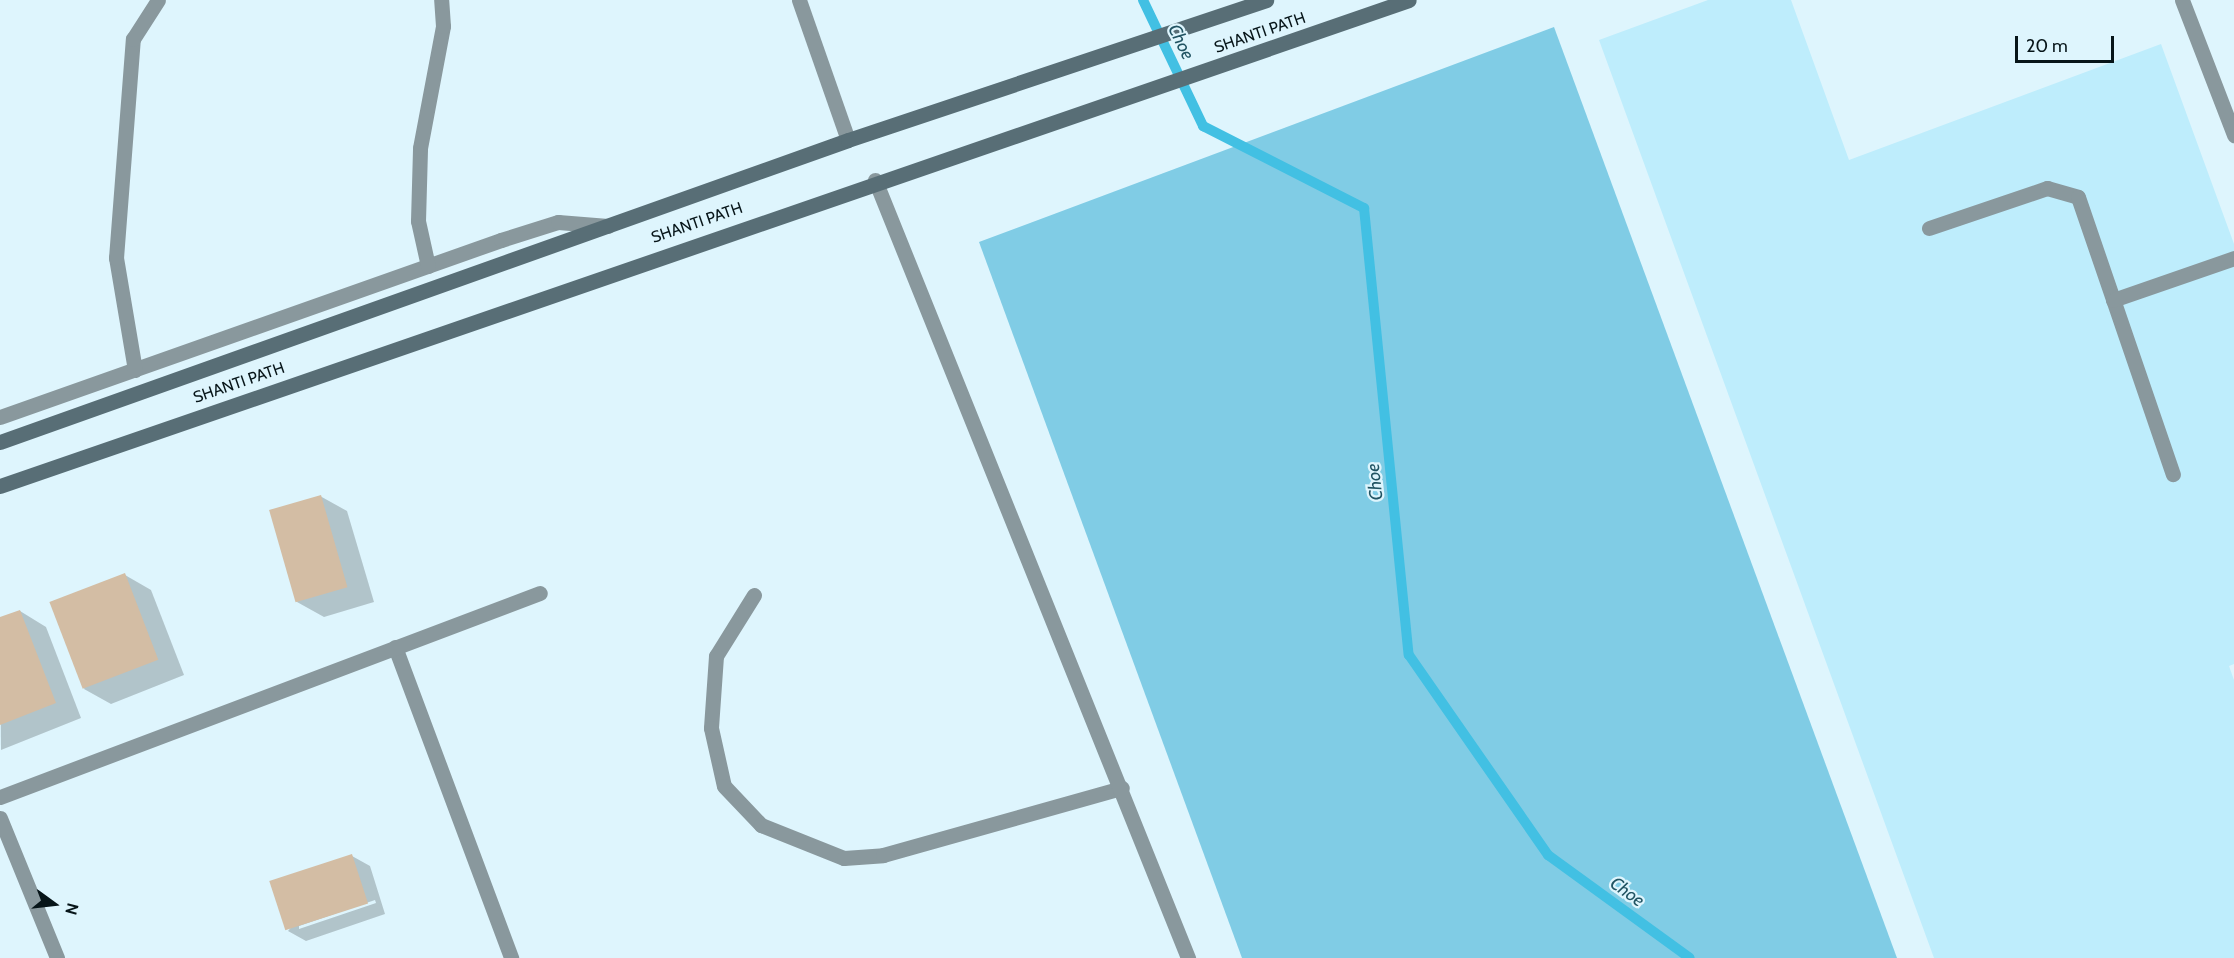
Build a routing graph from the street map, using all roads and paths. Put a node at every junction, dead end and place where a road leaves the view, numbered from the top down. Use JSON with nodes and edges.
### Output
{"nodes":[{"id":1,"x":158,"y":0,"type":"edge"},
{"id":2,"x":441,"y":0,"type":"edge"},
{"id":3,"x":799,"y":0,"type":"edge"},
{"id":4,"x":1266,"y":0,"type":"edge"},
{"id":5,"x":1409,"y":0,"type":"edge"},
{"id":6,"x":2182,"y":0,"type":"edge"},
{"id":7,"x":2234,"y":135,"type":"edge"},
{"id":8,"x":848,"y":140,"type":"junction"},
{"id":9,"x":875,"y":180,"type":"junction"},
{"id":10,"x":608,"y":226,"type":"junction"},
{"id":11,"x":1929,"y":228,"type":"dead end"},
{"id":12,"x":2234,"y":258,"type":"edge"},
{"id":13,"x":428,"y":266,"type":"junction"},
{"id":14,"x":2113,"y":300,"type":"junction"},
{"id":15,"x":135,"y":370,"type":"junction"},
{"id":16,"x":0,"y":417,"type":"edge"},
{"id":17,"x":0,"y":442,"type":"edge"},
{"id":18,"x":2173,"y":474,"type":"dead end"},
{"id":19,"x":0,"y":486,"type":"edge"},
{"id":20,"x":540,"y":592,"type":"dead end"},
{"id":21,"x":754,"y":596,"type":"dead end"},
{"id":22,"x":395,"y":647,"type":"junction"},
{"id":23,"x":1122,"y":788,"type":"junction"},
{"id":24,"x":0,"y":797,"type":"edge"},
{"id":25,"x":0,"y":818,"type":"edge"},
{"id":26,"x":57,"y":958,"type":"edge"},
{"id":27,"x":511,"y":958,"type":"edge"},
{"id":28,"x":1188,"y":958,"type":"edge"}],
"edges":[{"from":1,"to":15,"type":"street"},
{"from":2,"to":13,"type":"street"},
{"from":3,"to":8,"type":"street"},
{"from":4,"to":8,"type":"main road","name":"SHANTI PATH"},
{"from":5,"to":9,"type":"main road","name":"SHANTI PATH"},
{"from":6,"to":7,"type":"street"},
{"from":8,"to":10,"type":"main road","name":"SHANTI PATH"},
{"from":9,"to":19,"type":"main road","name":"SHANTI PATH"},
{"from":9,"to":23,"type":"street"},
{"from":10,"to":13,"type":"street"},
{"from":10,"to":17,"type":"main road","name":"SHANTI PATH"},
{"from":11,"to":14,"type":"street"},
{"from":12,"to":14,"type":"street"},
{"from":13,"to":15,"type":"street"},
{"from":14,"to":18,"type":"street"},
{"from":15,"to":16,"type":"street"},
{"from":20,"to":22,"type":"street"},
{"from":21,"to":23,"type":"street"},
{"from":22,"to":24,"type":"street"},
{"from":22,"to":27,"type":"street"},
{"from":23,"to":28,"type":"street"},
{"from":25,"to":26,"type":"street"}]}
